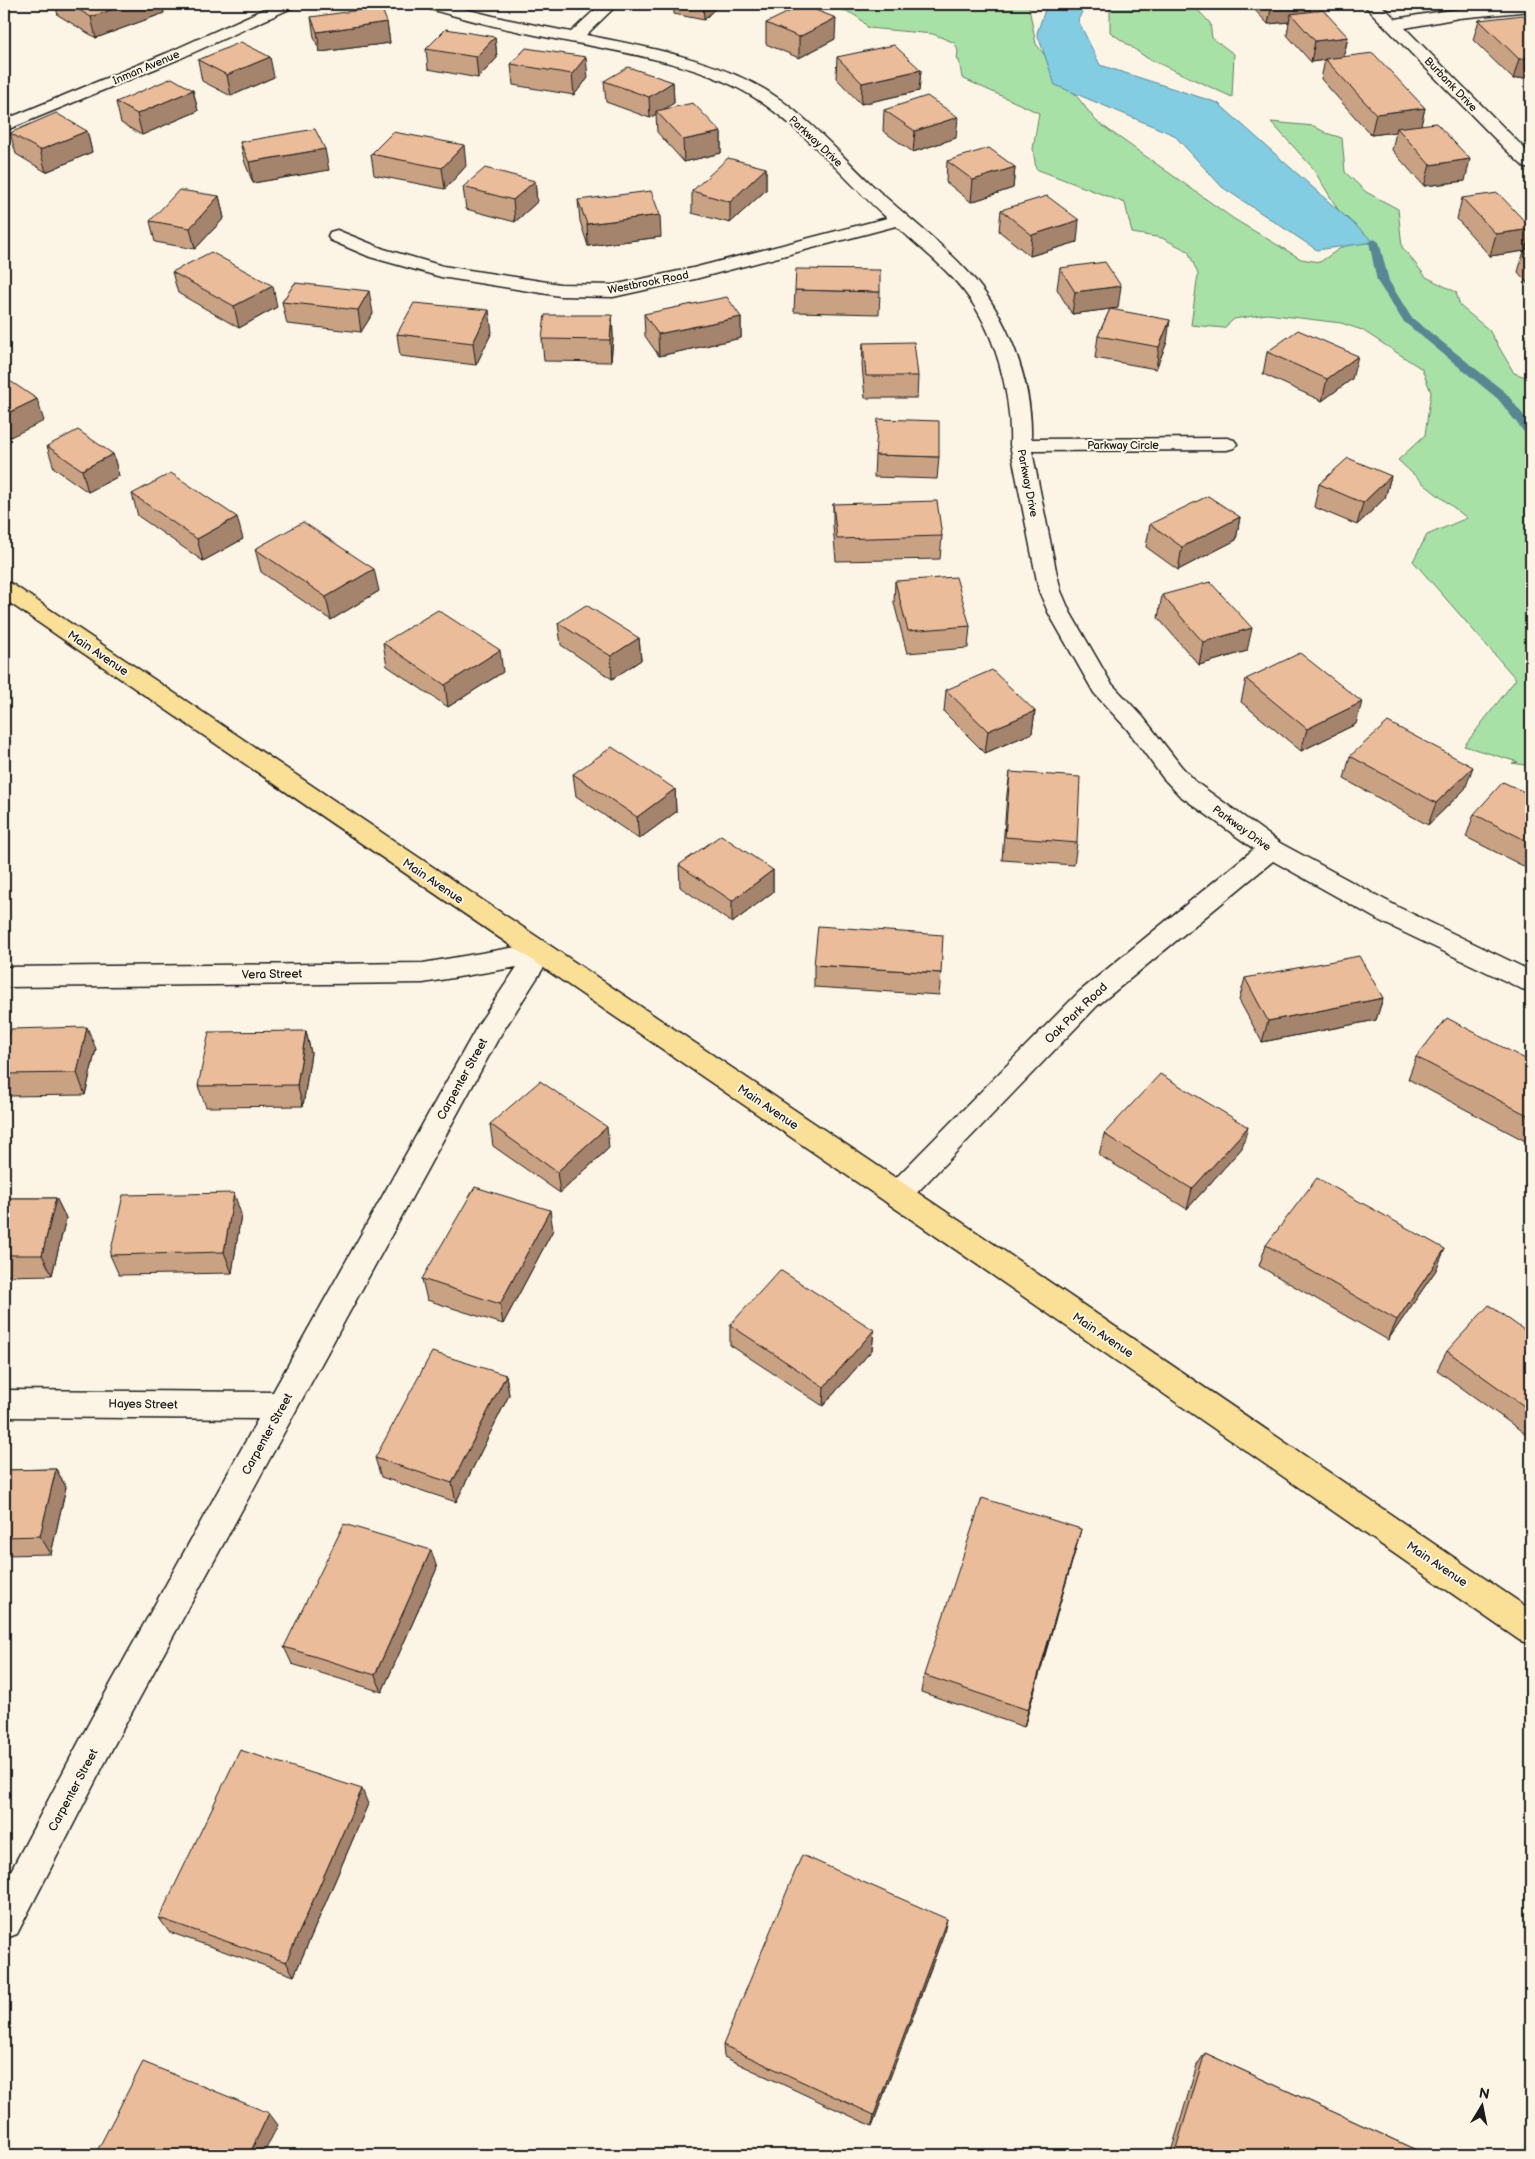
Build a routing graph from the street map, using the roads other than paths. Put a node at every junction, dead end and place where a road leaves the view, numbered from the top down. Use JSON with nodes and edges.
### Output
{"nodes":[{"id":1,"x":288,"y":4,"type":"edge"},
{"id":2,"x":429,"y":4,"type":"edge"},
{"id":3,"x":610,"y":4,"type":"edge"},
{"id":4,"x":1371,"y":4,"type":"edge"},
{"id":5,"x":1531,"y":6,"type":"edge"},
{"id":6,"x":1392,"y":25,"type":"junction"},
{"id":7,"x":574,"y":38,"type":"junction"},
{"id":8,"x":4,"y":126,"type":"edge"},
{"id":9,"x":1531,"y":164,"type":"edge"},
{"id":10,"x":900,"y":220,"type":"junction"},
{"id":11,"x":337,"y":236,"type":"dead end"},
{"id":12,"x":1227,"y":444,"type":"dead end"},
{"id":13,"x":1020,"y":445,"type":"junction"},
{"id":14,"x":4,"y":589,"type":"edge"},
{"id":15,"x":1270,"y":849,"type":"junction"},
{"id":16,"x":540,"y":953,"type":"junction"},
{"id":17,"x":4,"y":977,"type":"edge"},
{"id":18,"x":1531,"y":982,"type":"edge"},
{"id":19,"x":897,"y":1195,"type":"junction"},
{"id":20,"x":4,"y":1403,"type":"edge"},
{"id":21,"x":282,"y":1406,"type":"junction"},
{"id":22,"x":1531,"y":1628,"type":"edge"},
{"id":23,"x":4,"y":1921,"type":"edge"}],
"edges":[{"from":1,"to":8,"type":"street","name":"Inman Avenue"},
{"from":2,"to":7,"type":"street","name":"Parkway Drive"},
{"from":3,"to":7,"type":"street"},
{"from":4,"to":6,"type":"street","name":"Burbank Drive"},
{"from":5,"to":6,"type":"street"},
{"from":6,"to":9,"type":"street","name":"Burbank Drive"},
{"from":7,"to":10,"type":"street","name":"Parkway Drive"},
{"from":10,"to":11,"type":"street","name":"Westbrook Road"},
{"from":10,"to":13,"type":"street","name":"Parkway Drive"},
{"from":12,"to":13,"type":"street","name":"Parkway Circle"},
{"from":13,"to":15,"type":"street","name":"Parkway Drive"},
{"from":14,"to":16,"type":"main road","name":"Main Avenue"},
{"from":15,"to":18,"type":"street","name":"Parkway Drive"},
{"from":15,"to":19,"type":"street","name":"Oak Park Road"},
{"from":16,"to":17,"type":"street","name":"Vera Street"},
{"from":16,"to":19,"type":"main road","name":"Main Avenue"},
{"from":16,"to":21,"type":"street","name":"Carpenter Street"},
{"from":19,"to":22,"type":"main road","name":"Main Avenue"},
{"from":20,"to":21,"type":"street","name":"Hayes Street"},
{"from":21,"to":23,"type":"street","name":"Carpenter Street"}]}
